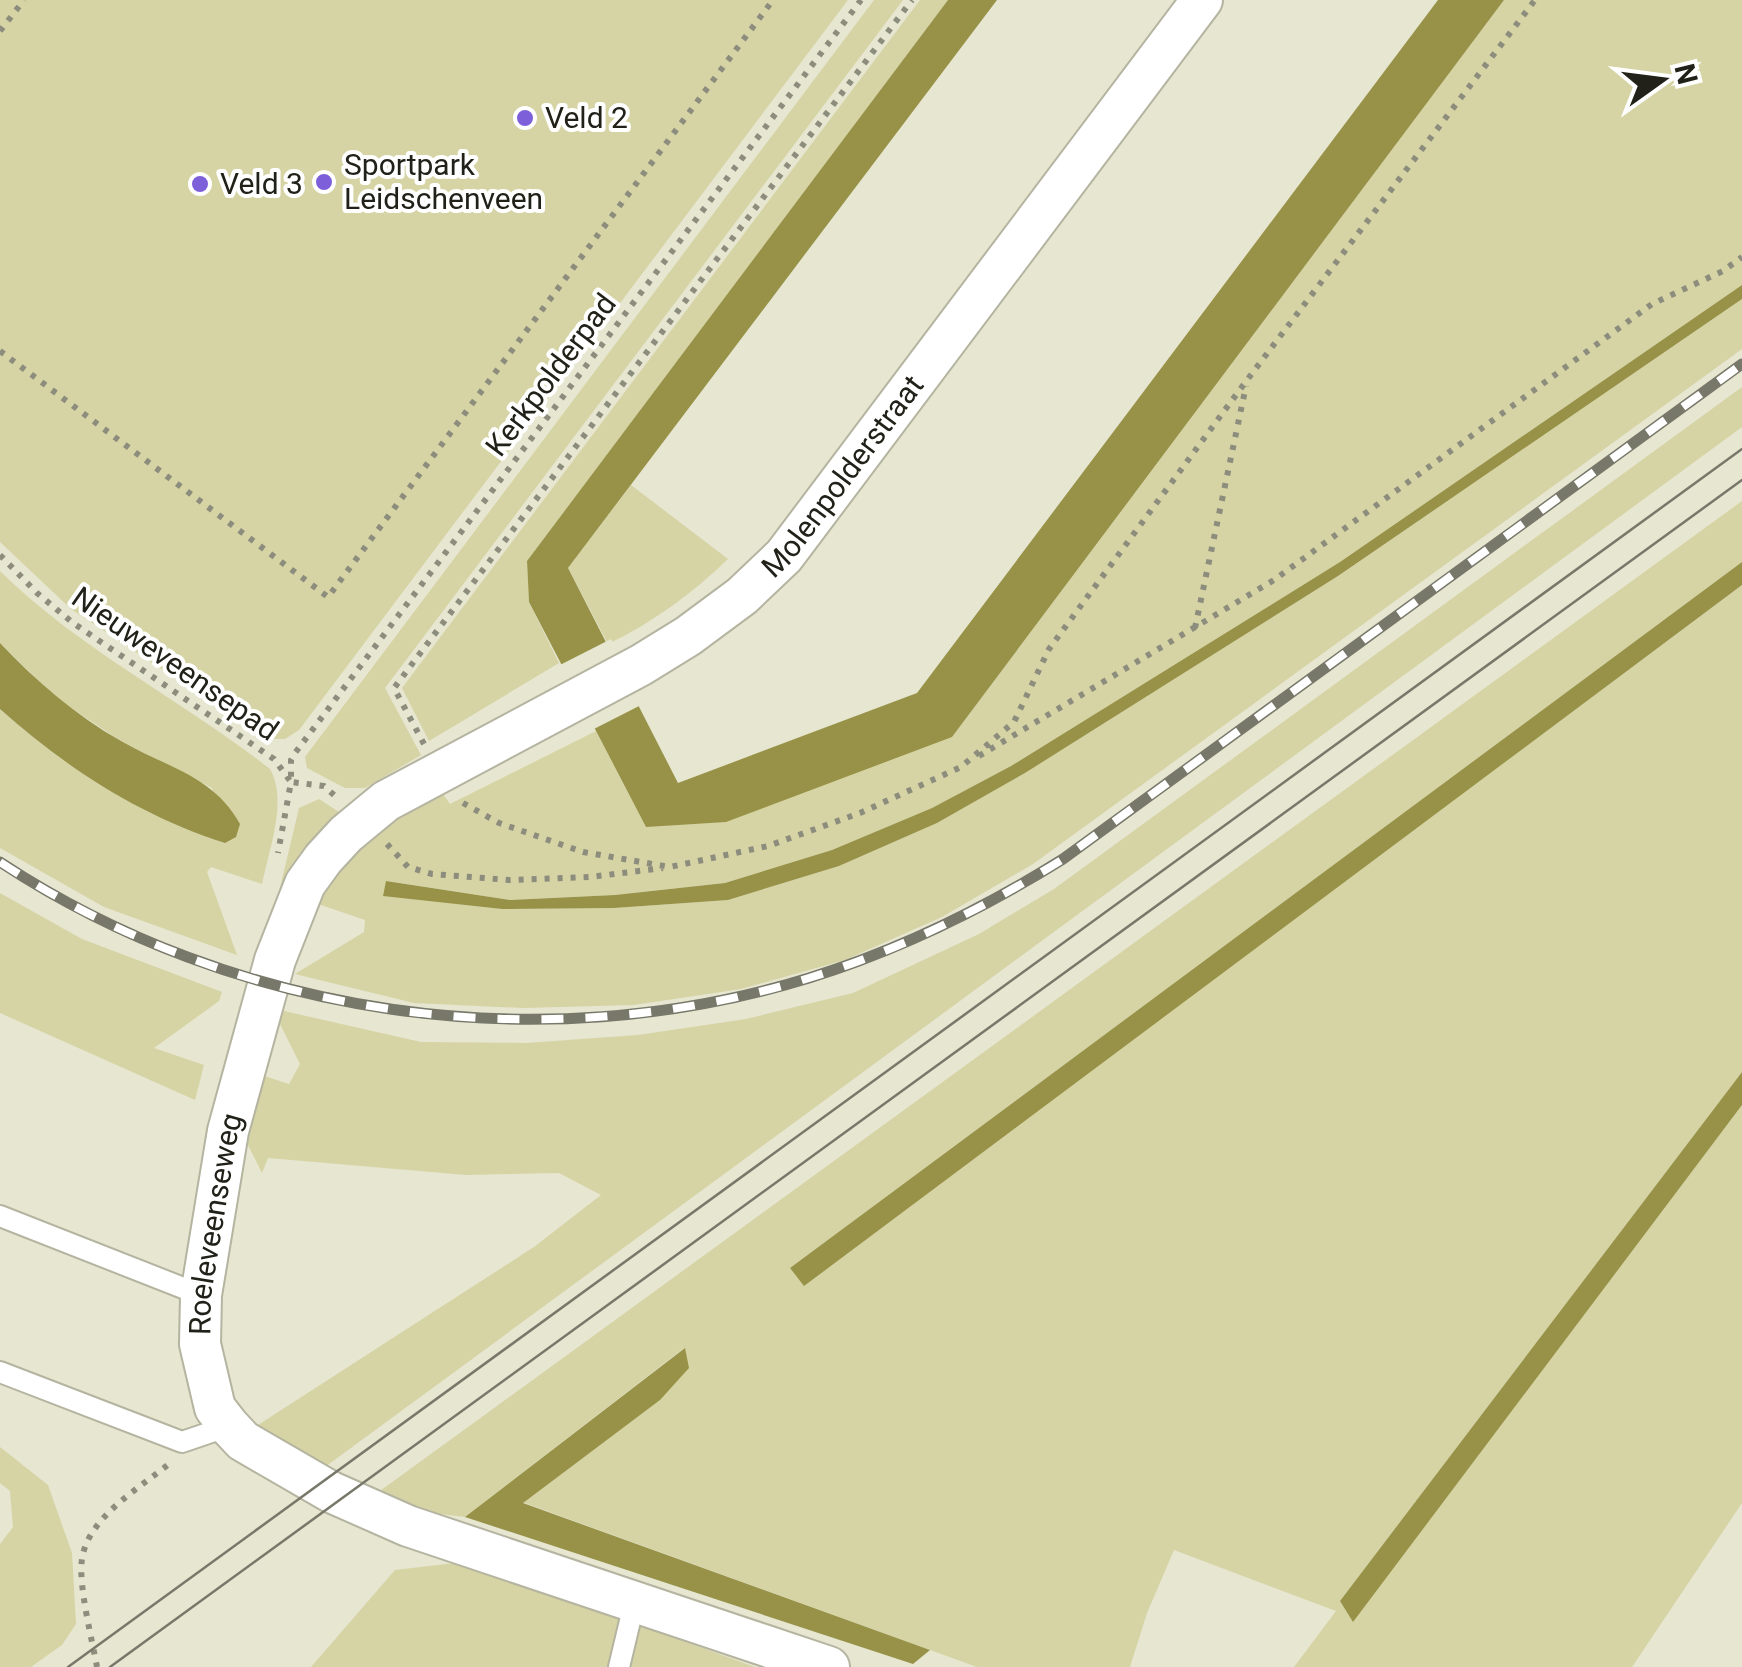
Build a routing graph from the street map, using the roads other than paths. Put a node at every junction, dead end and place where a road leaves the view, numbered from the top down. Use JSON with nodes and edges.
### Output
{"nodes":[{"id":1,"x":1202,"y":0,"type":"edge"},
{"id":2,"x":364,"y":818,"type":"joint"},
{"id":3,"x":0,"y":1216,"type":"edge"},
{"id":4,"x":201,"y":1295,"type":"junction"},
{"id":5,"x":0,"y":1372,"type":"edge"},
{"id":6,"x":228,"y":1426,"type":"junction"},
{"id":7,"x":635,"y":1600,"type":"junction"},
{"id":8,"x":619,"y":1667,"type":"edge"},
{"id":9,"x":828,"y":1667,"type":"edge"}],
"edges":[{"from":1,"to":2,"type":"street","name":"Molenpolderstraat"},
{"from":2,"to":4,"type":"street","name":"Roeleveenseweg"},
{"from":3,"to":4,"type":"lane"},
{"from":4,"to":6,"type":"street","name":"Roeleveenseweg"},
{"from":5,"to":6,"type":"lane"},
{"from":6,"to":7,"type":"street","name":"Roeleveenseweg"},
{"from":7,"to":8,"type":"lane"},
{"from":7,"to":9,"type":"street","name":"Roeleveenseweg"}]}
